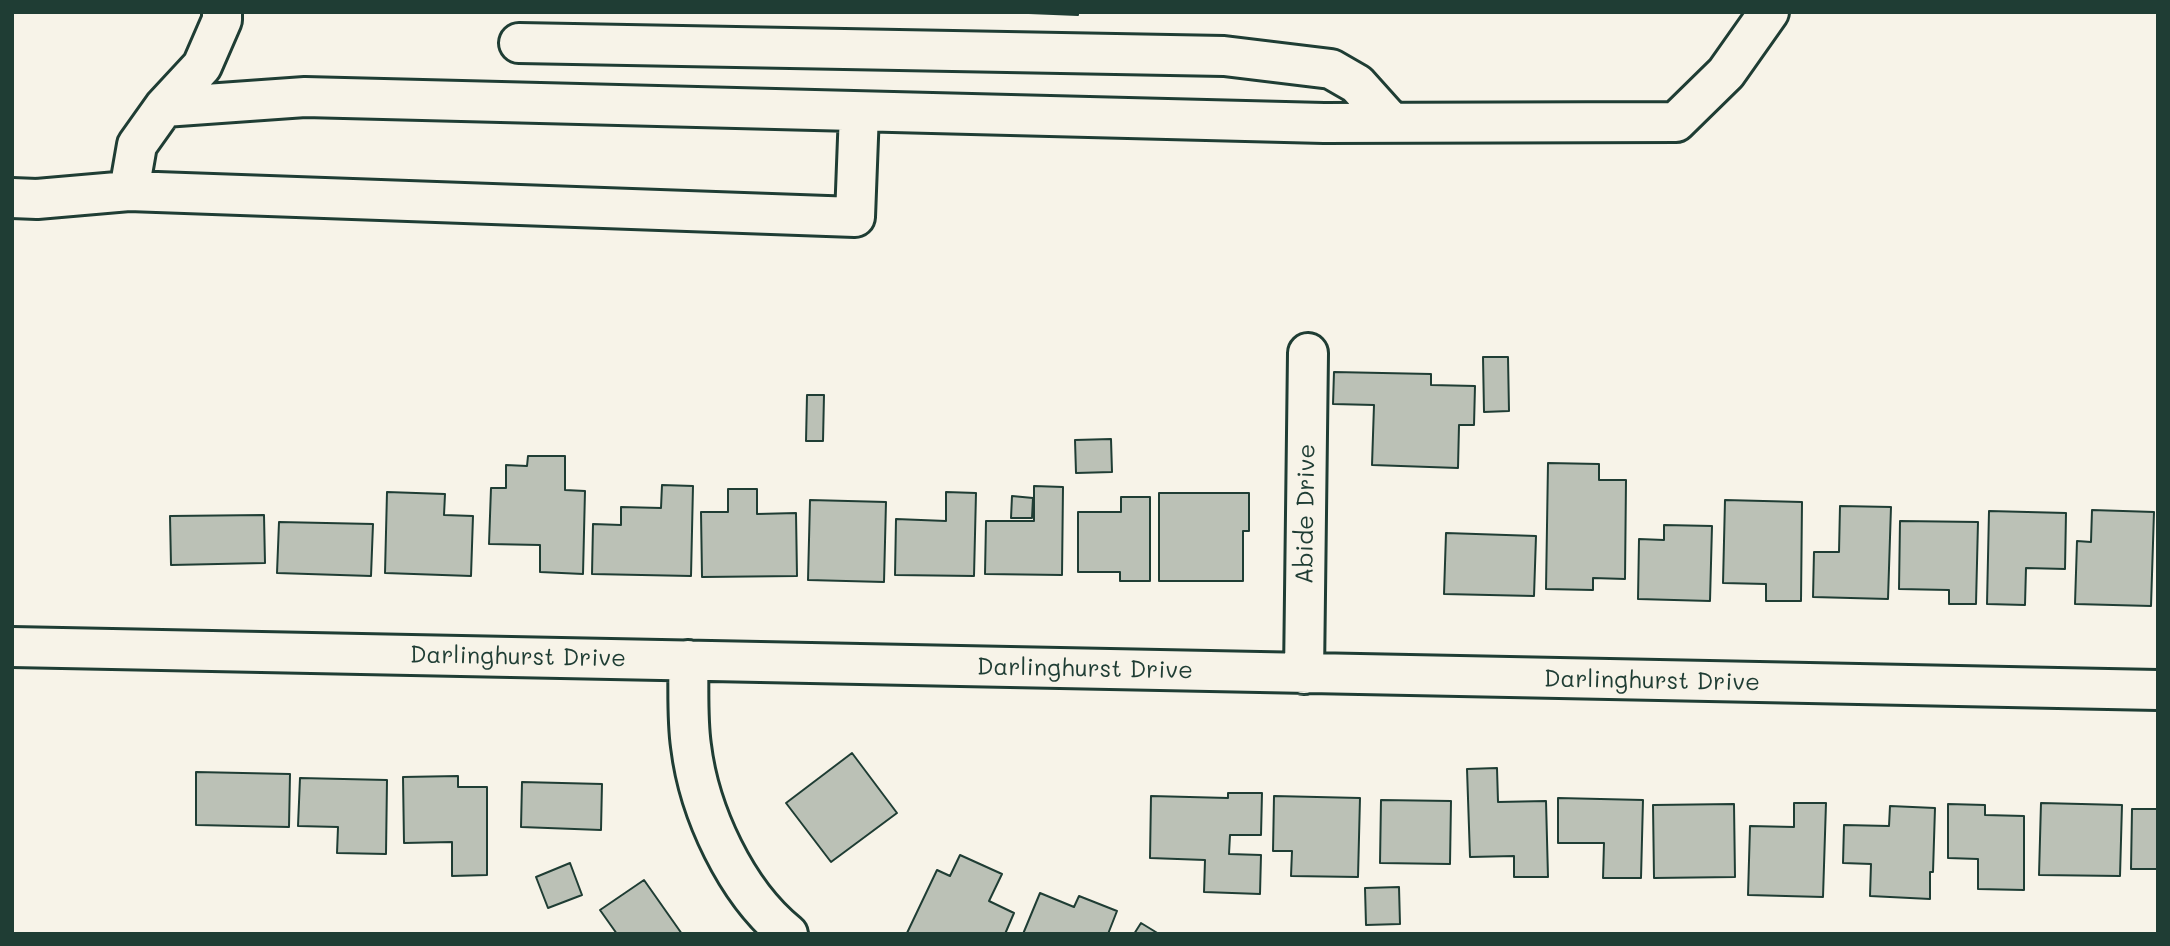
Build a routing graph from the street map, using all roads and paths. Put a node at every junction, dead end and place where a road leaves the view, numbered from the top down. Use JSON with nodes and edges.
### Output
{"nodes":[{"id":1,"x":222,"y":12,"type":"edge"},
{"id":2,"x":1769,"y":12,"type":"edge"},
{"id":3,"x":519,"y":43,"type":"dead end"},
{"id":4,"x":164,"y":107,"type":"junction"},
{"id":5,"x":859,"y":112,"type":"junction"},
{"id":6,"x":1392,"y":123,"type":"junction"},
{"id":7,"x":129,"y":191,"type":"junction"},
{"id":8,"x":12,"y":198,"type":"edge"},
{"id":9,"x":1308,"y":353,"type":"dead end"},
{"id":10,"x":12,"y":647,"type":"edge"},
{"id":11,"x":688,"y":660,"type":"junction"},
{"id":12,"x":1304,"y":674,"type":"junction"},
{"id":13,"x":2158,"y":690,"type":"edge"},
{"id":14,"x":788,"y":934,"type":"edge"}],
"edges":[{"from":1,"to":4,"type":"street"},
{"from":2,"to":6,"type":"street"},
{"from":3,"to":6,"type":"street"},
{"from":4,"to":5,"type":"street"},
{"from":4,"to":7,"type":"street"},
{"from":5,"to":6,"type":"street"},
{"from":5,"to":7,"type":"street"},
{"from":7,"to":8,"type":"street"},
{"from":9,"to":12,"type":"street","name":"Abide Drive"},
{"from":10,"to":11,"type":"street","name":"Darlinghurst Drive"},
{"from":11,"to":12,"type":"street","name":"Darlinghurst Drive"},
{"from":11,"to":14,"type":"street"},
{"from":12,"to":13,"type":"street","name":"Darlinghurst Drive"}]}
